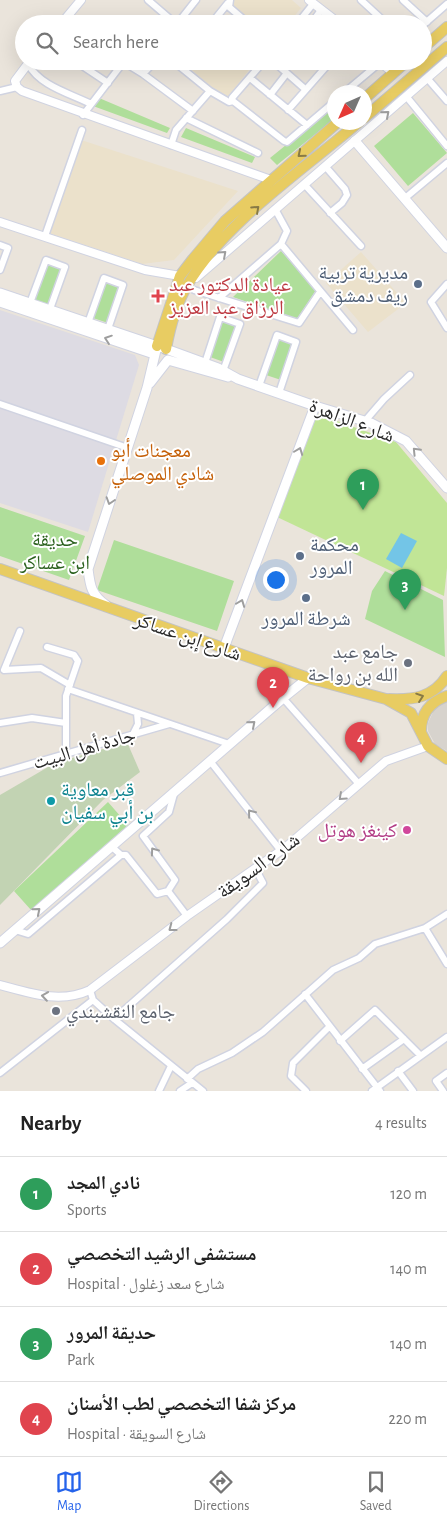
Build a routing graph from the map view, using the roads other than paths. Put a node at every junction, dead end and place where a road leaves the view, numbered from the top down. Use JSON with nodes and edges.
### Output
{"nodes":[{"id":1,"x":81,"y":0,"type":"edge"},
{"id":2,"x":148,"y":0,"type":"edge"},
{"id":3,"x":196,"y":0,"type":"edge"},
{"id":4,"x":361,"y":0,"type":"edge"},
{"id":5,"x":311,"y":1,"type":"edge"},
{"id":6,"x":229,"y":2,"type":"edge"},
{"id":7,"x":408,"y":2,"type":"edge"},
{"id":8,"x":447,"y":4,"type":"edge"},
{"id":9,"x":321,"y":10,"type":"junction"},
{"id":10,"x":69,"y":15,"type":"edge"},
{"id":11,"x":166,"y":15,"type":"edge"},
{"id":12,"x":184,"y":15,"type":"edge"},
{"id":13,"x":218,"y":15,"type":"edge"},
{"id":14,"x":239,"y":15,"type":"edge"},
{"id":15,"x":302,"y":15,"type":"edge"},
{"id":16,"x":317,"y":15,"type":"edge"},
{"id":17,"x":325,"y":15,"type":"edge"},
{"id":18,"x":328,"y":15,"type":"edge"},
{"id":19,"x":377,"y":15,"type":"edge"},
{"id":20,"x":419,"y":15,"type":"edge"},
{"id":21,"x":432,"y":17,"type":"edge"},
{"id":22,"x":447,"y":27,"type":"edge"},
{"id":23,"x":432,"y":40,"type":"edge"},
{"id":24,"x":447,"y":47,"type":"edge"},
{"id":25,"x":432,"y":60,"type":"edge"},
{"id":26,"x":447,"y":61,"type":"edge"},
{"id":27,"x":23,"y":70,"type":"edge"},
{"id":28,"x":33,"y":70,"type":"edge"},
{"id":29,"x":88,"y":70,"type":"edge"},
{"id":30,"x":118,"y":70,"type":"edge"},
{"id":31,"x":136,"y":70,"type":"edge"},
{"id":32,"x":147,"y":70,"type":"edge"},
{"id":33,"x":186,"y":70,"type":"edge"},
{"id":34,"x":257,"y":70,"type":"edge"},
{"id":35,"x":284,"y":70,"type":"edge"},
{"id":36,"x":323,"y":70,"type":"edge"},
{"id":37,"x":371,"y":70,"type":"edge"},
{"id":38,"x":389,"y":70,"type":"edge"},
{"id":39,"x":397,"y":70,"type":"edge"},
{"id":40,"x":420,"y":70,"type":"edge"},
{"id":41,"x":287,"y":73,"type":"junction"},
{"id":42,"x":393,"y":73,"type":"junction"},
{"id":43,"x":143,"y":74,"type":"junction"},
{"id":44,"x":250,"y":78,"type":"junction"},
{"id":45,"x":428,"y":78,"type":"junction"},
{"id":46,"x":108,"y":83,"type":"junction"},
{"id":47,"x":353,"y":85,"type":"edge"},
{"id":48,"x":17,"y":87,"type":"junction"},
{"id":49,"x":305,"y":89,"type":"junction"},
{"id":50,"x":210,"y":90,"type":"junction"},
{"id":51,"x":0,"y":91,"type":"edge"},
{"id":52,"x":372,"y":92,"type":"edge"},
{"id":53,"x":270,"y":95,"type":"junction"},
{"id":54,"x":406,"y":96,"type":"junction"},
{"id":55,"x":233,"y":101,"type":"junction"},
{"id":56,"x":447,"y":101,"type":"edge"},
{"id":57,"x":91,"y":104,"type":"junction"},
{"id":58,"x":327,"y":108,"type":"edge"},
{"id":59,"x":193,"y":110,"type":"junction"},
{"id":60,"x":288,"y":110,"type":"junction"},
{"id":61,"x":372,"y":111,"type":"edge"},
{"id":62,"x":83,"y":115,"type":"junction"},
{"id":63,"x":186,"y":118,"type":"junction"},
{"id":64,"x":307,"y":125,"type":"junction"},
{"id":65,"x":82,"y":130,"type":"dead end"},
{"id":66,"x":329,"y":130,"type":"edge"},
{"id":67,"x":351,"y":130,"type":"edge"},
{"id":68,"x":355,"y":141,"type":"junction"},
{"id":69,"x":171,"y":145,"type":"junction"},
{"id":70,"x":447,"y":146,"type":"edge"},
{"id":71,"x":258,"y":154,"type":"dead end"},
{"id":72,"x":447,"y":163,"type":"edge"},
{"id":73,"x":325,"y":166,"type":"junction"},
{"id":74,"x":271,"y":180,"type":"junction"},
{"id":75,"x":304,"y":184,"type":"junction"},
{"id":76,"x":404,"y":198,"type":"junction"},
{"id":77,"x":275,"y":209,"type":"junction"},
{"id":78,"x":330,"y":213,"type":"junction"},
{"id":79,"x":0,"y":222,"type":"edge"},
{"id":80,"x":45,"y":236,"type":"junction"},
{"id":81,"x":281,"y":244,"type":"junction"},
{"id":82,"x":0,"y":245,"type":"edge"},
{"id":83,"x":361,"y":246,"type":"dead end"},
{"id":84,"x":447,"y":248,"type":"edge"},
{"id":85,"x":0,"y":270,"type":"edge"},
{"id":86,"x":180,"y":276,"type":"junction"},
{"id":87,"x":447,"y":284,"type":"edge"},
{"id":88,"x":190,"y":288,"type":"junction"},
{"id":89,"x":320,"y":292,"type":"junction"},
{"id":90,"x":0,"y":293,"type":"edge"},
{"id":91,"x":219,"y":298,"type":"junction"},
{"id":92,"x":0,"y":302,"type":"edge"},
{"id":93,"x":30,"y":303,"type":"junction"},
{"id":94,"x":50,"y":310,"type":"junction"},
{"id":95,"x":88,"y":323,"type":"junction"},
{"id":96,"x":447,"y":328,"type":"edge"},
{"id":97,"x":108,"y":329,"type":"junction"},
{"id":98,"x":353,"y":330,"type":"dead end"},
{"id":99,"x":159,"y":350,"type":"junction"},
{"id":100,"x":204,"y":363,"type":"junction"},
{"id":101,"x":223,"y":371,"type":"junction"},
{"id":102,"x":410,"y":375,"type":"dead end"},
{"id":103,"x":238,"y":379,"type":"junction"},
{"id":104,"x":259,"y":386,"type":"junction"},
{"id":105,"x":147,"y":388,"type":"junction"},
{"id":106,"x":278,"y":393,"type":"junction"},
{"id":107,"x":0,"y":404,"type":"edge"},
{"id":108,"x":315,"y":406,"type":"junction"},
{"id":109,"x":365,"y":421,"type":"junction"},
{"id":110,"x":128,"y":448,"type":"junction"},
{"id":111,"x":447,"y":488,"type":"edge"},
{"id":112,"x":0,"y":569,"type":"edge"},
{"id":113,"x":0,"y":575,"type":"edge"},
{"id":114,"x":114,"y":610,"type":"junction"},
{"id":115,"x":20,"y":631,"type":"dead end"},
{"id":116,"x":48,"y":647,"type":"dead end"},
{"id":117,"x":224,"y":648,"type":"junction"},
{"id":118,"x":2,"y":670,"type":"edge"},
{"id":119,"x":447,"y":676,"type":"edge"},
{"id":120,"x":308,"y":678,"type":"junction"},
{"id":121,"x":69,"y":687,"type":"junction"},
{"id":122,"x":447,"y":696,"type":"edge"},
{"id":123,"x":283,"y":698,"type":"junction"},
{"id":124,"x":386,"y":699,"type":"junction"},
{"id":125,"x":137,"y":712,"type":"junction"},
{"id":126,"x":66,"y":723,"type":"junction"},
{"id":127,"x":0,"y":724,"type":"edge"},
{"id":128,"x":169,"y":724,"type":"junction"},
{"id":129,"x":421,"y":732,"type":"junction"},
{"id":130,"x":133,"y":734,"type":"junction"},
{"id":131,"x":230,"y":744,"type":"junction"},
{"id":132,"x":428,"y":746,"type":"junction"},
{"id":133,"x":66,"y":753,"type":"junction"},
{"id":134,"x":447,"y":759,"type":"edge"},
{"id":135,"x":210,"y":762,"type":"junction"},
{"id":136,"x":0,"y":773,"type":"edge"},
{"id":137,"x":358,"y":782,"type":"junction"},
{"id":138,"x":174,"y":792,"type":"junction"},
{"id":139,"x":112,"y":847,"type":"junction"},
{"id":140,"x":281,"y":851,"type":"junction"},
{"id":141,"x":121,"y":855,"type":"junction"},
{"id":142,"x":255,"y":868,"type":"junction"},
{"id":143,"x":168,"y":891,"type":"junction"},
{"id":144,"x":447,"y":914,"type":"edge"},
{"id":145,"x":188,"y":916,"type":"junction"},
{"id":146,"x":425,"y":928,"type":"junction"},
{"id":147,"x":15,"y":930,"type":"junction"},
{"id":148,"x":0,"y":942,"type":"edge"},
{"id":149,"x":447,"y":964,"type":"edge"},
{"id":150,"x":0,"y":985,"type":"edge"},
{"id":151,"x":90,"y":990,"type":"junction"},
{"id":152,"x":305,"y":994,"type":"junction"},
{"id":153,"x":94,"y":1000,"type":"junction"},
{"id":154,"x":114,"y":1019,"type":"junction"},
{"id":155,"x":329,"y":1027,"type":"junction"},
{"id":156,"x":447,"y":1037,"type":"edge"},
{"id":157,"x":404,"y":1039,"type":"junction"},
{"id":158,"x":340,"y":1041,"type":"junction"},
{"id":159,"x":420,"y":1055,"type":"junction"},
{"id":160,"x":171,"y":1066,"type":"junction"},
{"id":161,"x":362,"y":1070,"type":"junction"},
{"id":162,"x":398,"y":1071,"type":"junction"},
{"id":163,"x":0,"y":1073,"type":"edge"},
{"id":164,"x":447,"y":1073,"type":"edge"},
{"id":165,"x":190,"y":1081,"type":"junction"},
{"id":166,"x":377,"y":1090,"type":"edge"},
{"id":167,"x":159,"y":1091,"type":"edge"},
{"id":168,"x":180,"y":1091,"type":"edge"},
{"id":169,"x":202,"y":1091,"type":"edge"},
{"id":170,"x":306,"y":1091,"type":"edge"},
{"id":171,"x":413,"y":1091,"type":"edge"},
{"id":172,"x":443,"y":1091,"type":"edge"}],
"edges":[{"from":1,"to":10,"type":"street"},
{"from":2,"to":11,"type":"street"},
{"from":3,"to":12,"type":"street"},
{"from":4,"to":19,"type":"street"},
{"from":5,"to":9,"type":"street"},
{"from":5,"to":15,"type":"street"},
{"from":6,"to":13,"type":"street"},
{"from":6,"to":14,"type":"street"},
{"from":7,"to":20,"type":"street"},
{"from":8,"to":21,"type":"street"},
{"from":9,"to":16,"type":"street"},
{"from":9,"to":17,"type":"street"},
{"from":9,"to":18,"type":"street"},
{"from":22,"to":23,"type":"main road"},
{"from":24,"to":25,"type":"main road"},
{"from":26,"to":45,"type":"street"},
{"from":27,"to":48,"type":"street"},
{"from":28,"to":57,"type":"street"},
{"from":29,"to":46,"type":"street"},
{"from":30,"to":46,"type":"street"},
{"from":31,"to":43,"type":"street"},
{"from":32,"to":43,"type":"street"},
{"from":33,"to":50,"type":"street"},
{"from":34,"to":44,"type":"street"},
{"from":35,"to":41,"type":"street"},
{"from":36,"to":49,"type":"street"},
{"from":37,"to":47,"type":"street"},
{"from":38,"to":42,"type":"street"},
{"from":39,"to":42,"type":"main road"},
{"from":40,"to":61,"type":"main road"},
{"from":41,"to":49,"type":"street"},
{"from":41,"to":53,"type":"street"},
{"from":42,"to":52,"type":"main road"},
{"from":43,"to":59,"type":"street"},
{"from":44,"to":53,"type":"street"},
{"from":44,"to":55,"type":"street"},
{"from":45,"to":54,"type":"street"},
{"from":45,"to":56,"type":"street"},
{"from":46,"to":57,"type":"street"},
{"from":48,"to":51,"type":"street"},
{"from":48,"to":62,"type":"street"},
{"from":49,"to":60,"type":"street"},
{"from":50,"to":55,"type":"street"},
{"from":50,"to":59,"type":"street"},
{"from":53,"to":60,"type":"street"},
{"from":68,"to":54,"type":"street","one_way":true},
{"from":54,"to":70,"type":"street"},
{"from":55,"to":64,"type":"street"},
{"from":57,"to":62,"type":"street"},
{"from":58,"to":64,"type":"street"},
{"from":59,"to":63,"type":"street"},
{"from":60,"to":64,"type":"street"},
{"from":62,"to":69,"type":"street"},
{"from":63,"to":69,"type":"street"},
{"from":63,"to":71,"type":"street"},
{"from":65,"to":80,"type":"street"},
{"from":66,"to":74,"type":"main road","one_way":true},
{"from":88,"to":67,"type":"main road","one_way":true},
{"from":68,"to":73,"type":"street"},
{"from":68,"to":76,"type":"main road"},
{"from":69,"to":74,"type":"street"},
{"from":72,"to":76,"type":"street"},
{"from":73,"to":75,"type":"street"},
{"from":73,"to":78,"type":"street"},
{"from":74,"to":86,"type":"main road"},
{"from":75,"to":77,"type":"street"},
{"from":75,"to":78,"type":"street"},
{"from":76,"to":84,"type":"main road"},
{"from":77,"to":81,"type":"street"},
{"from":88,"to":77,"type":"street","one_way":true},
{"from":78,"to":83,"type":"street"},
{"from":79,"to":80,"type":"street"},
{"from":80,"to":86,"type":"street"},
{"from":81,"to":89,"type":"street"},
{"from":81,"to":91,"type":"street"},
{"from":82,"to":85,"type":"street"},
{"from":86,"to":99,"type":"main road"},
{"from":87,"to":96,"type":"street"},
{"from":88,"to":91,"type":"street"},
{"from":88,"to":99,"type":"main road"},
{"from":89,"to":91,"type":"street"},
{"from":89,"to":98,"type":"street"},
{"from":90,"to":93,"type":"main road"},
{"from":99,"to":92,"type":"main road","one_way":true},
{"from":93,"to":94,"type":"main road"},
{"from":93,"to":94,"type":"street"},
{"from":94,"to":95,"type":"main road"},
{"from":95,"to":97,"type":"main road"},
{"from":95,"to":97,"type":"street"},
{"from":97,"to":99,"type":"main road"},
{"from":99,"to":100,"type":"main road","name":"شارع الزاهرة"},
{"from":99,"to":105,"type":"main road"},
{"from":100,"to":101,"type":"main road","name":"شارع الزاهرة"},
{"from":100,"to":101,"type":"street"},
{"from":101,"to":103,"type":"main road","name":"شارع الزاهرة"},
{"from":102,"to":109,"type":"street"},
{"from":103,"to":104,"type":"main road","name":"شارع الزاهرة"},
{"from":103,"to":105,"type":"main road","name":"شارع الزاهرة"},
{"from":104,"to":106,"type":"main road","name":"شارع الزاهرة"},
{"from":104,"to":106,"type":"street"},
{"from":105,"to":110,"type":"main road"},
{"from":106,"to":108,"type":"main road","name":"شارع الزاهرة"},
{"from":107,"to":110,"type":"street"},
{"from":108,"to":109,"type":"main road","name":"شارع الزاهرة"},
{"from":117,"to":108,"type":"main road","one_way":true},
{"from":111,"to":109,"type":"main road","name":"شارع الزاهرة","one_way":true},
{"from":110,"to":114,"type":"main road","one_way":true},
{"from":112,"to":114,"type":"main road"},
{"from":113,"to":114,"type":"main road"},
{"from":114,"to":117,"type":"main road","name":"شارع إبن عساكر"},
{"from":115,"to":118,"type":"street"},
{"from":116,"to":121,"type":"street"},
{"from":117,"to":120,"type":"main road","name":"شارع إبن عساكر"},
{"from":118,"to":121,"type":"street"},
{"from":124,"to":119,"type":"main road","one_way":true},
{"from":120,"to":123,"type":"main road"},
{"from":120,"to":124,"type":"main road","name":"شارع إبن عساكر"},
{"from":121,"to":125,"type":"street"},
{"from":121,"to":126,"type":"street"},
{"from":122,"to":129,"type":"main road"},
{"from":131,"to":123,"type":"main road","one_way":true},
{"from":123,"to":137,"type":"street"},
{"from":124,"to":129,"type":"main road","name":"شارع إبن عساكر"},
{"from":125,"to":128,"type":"street"},
{"from":125,"to":130,"type":"street"},
{"from":126,"to":127,"type":"street"},
{"from":126,"to":133,"type":"street"},
{"from":128,"to":130,"type":"street","name":"جادة أهل البيت"},
{"from":128,"to":131,"type":"street"},
{"from":129,"to":132,"type":"main road","name":"شارع إبن عساكر"},
{"from":130,"to":133,"type":"street","name":"جادة أهل البيت"},
{"from":131,"to":135,"type":"main road"},
{"from":132,"to":134,"type":"main road"},
{"from":132,"to":137,"type":"street","name":"شارع السويقة"},
{"from":133,"to":136,"type":"street","name":"جادة أهل البيت"},
{"from":135,"to":138,"type":"main road"},
{"from":140,"to":135,"type":"street","one_way":true},
{"from":137,"to":140,"type":"street","name":"شارع السويقة","one_way":true},
{"from":138,"to":139,"type":"main road"},
{"from":143,"to":138,"type":"street","one_way":true},
{"from":139,"to":141,"type":"street"},
{"from":147,"to":139,"type":"main road","one_way":true},
{"from":140,"to":142,"type":"street","name":"شارع السويقة"},
{"from":141,"to":143,"type":"street"},
{"from":141,"to":147,"type":"street"},
{"from":142,"to":145,"type":"street","name":"شارع السويقة"},
{"from":142,"to":154,"type":"street"},
{"from":143,"to":145,"type":"street"},
{"from":144,"to":146,"type":"street"},
{"from":145,"to":151,"type":"street","name":"شارع السويقة","one_way":true},
{"from":146,"to":149,"type":"street"},
{"from":146,"to":152,"type":"street"},
{"from":147,"to":148,"type":"main road"},
{"from":151,"to":150,"type":"street","one_way":true},
{"from":151,"to":153,"type":"street"},
{"from":152,"to":155,"type":"street"},
{"from":152,"to":165,"type":"street"},
{"from":153,"to":154,"type":"street"},
{"from":153,"to":163,"type":"street"},
{"from":154,"to":160,"type":"street"},
{"from":155,"to":158,"type":"street"},
{"from":155,"to":170,"type":"street"},
{"from":156,"to":159,"type":"street"},
{"from":157,"to":158,"type":"street"},
{"from":157,"to":159,"type":"street"},
{"from":157,"to":161,"type":"street"},
{"from":158,"to":161,"type":"street"},
{"from":159,"to":162,"type":"street"},
{"from":160,"to":165,"type":"street"},
{"from":160,"to":167,"type":"street"},
{"from":161,"to":166,"type":"street"},
{"from":162,"to":166,"type":"street"},
{"from":162,"to":171,"type":"street"},
{"from":164,"to":172,"type":"street"},
{"from":165,"to":168,"type":"street"},
{"from":165,"to":169,"type":"street"}]}
